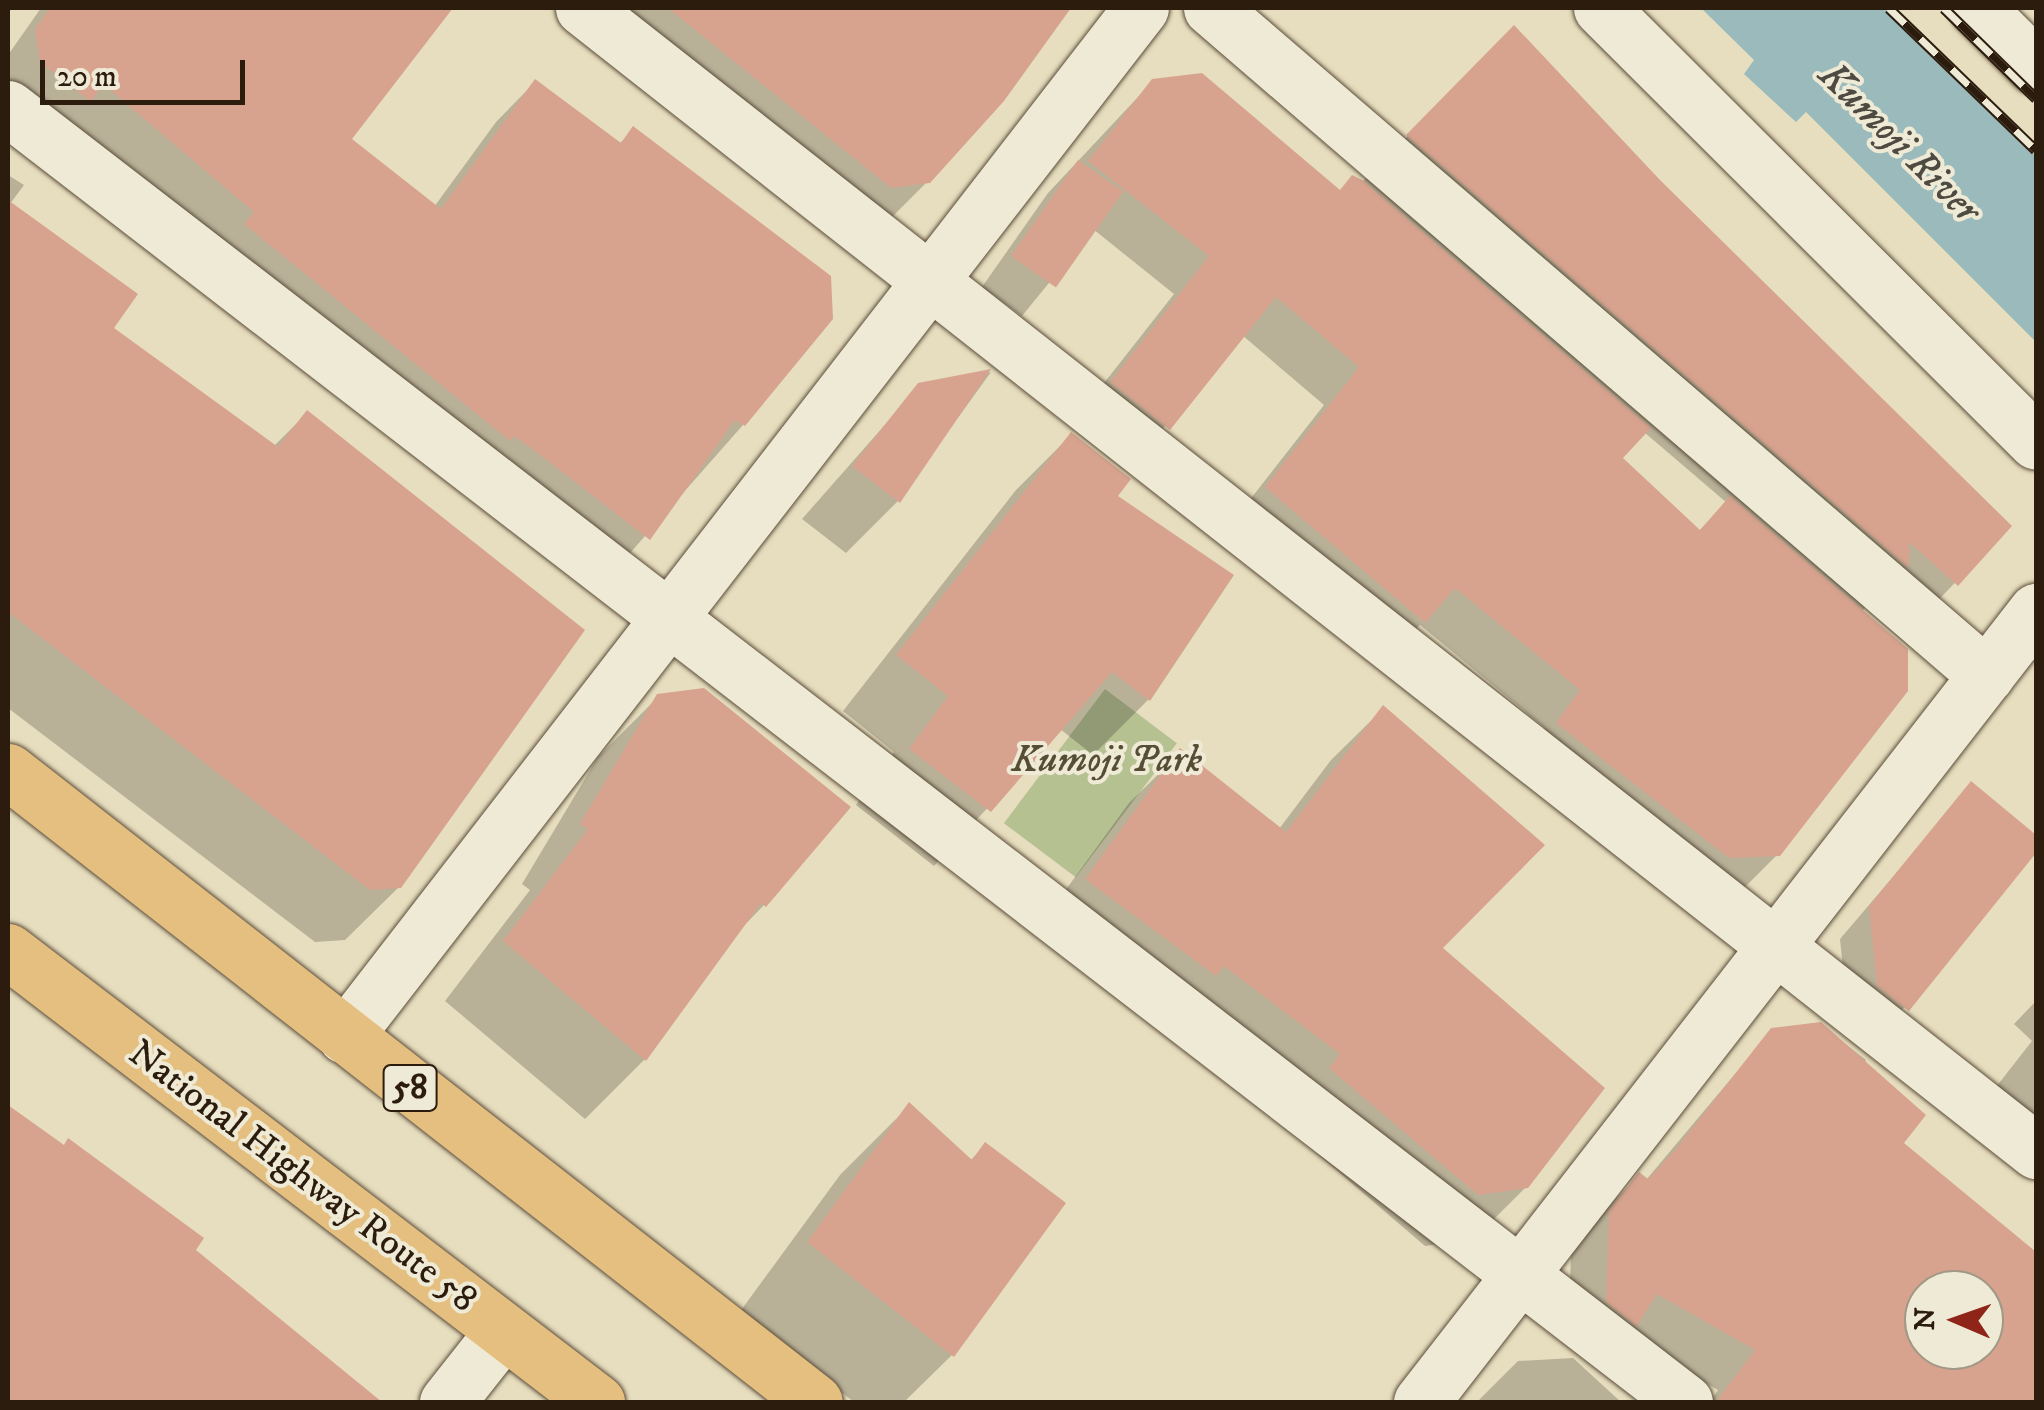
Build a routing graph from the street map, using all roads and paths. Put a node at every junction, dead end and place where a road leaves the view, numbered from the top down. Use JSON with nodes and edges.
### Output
{"nodes":[{"id":1,"x":583,"y":8,"type":"edge"},
{"id":2,"x":1141,"y":8,"type":"edge"},
{"id":3,"x":1212,"y":8,"type":"edge"},
{"id":4,"x":1602,"y":8,"type":"edge"},
{"id":5,"x":1978,"y":8,"type":"edge"},
{"id":6,"x":2036,"y":66,"type":"edge"},
{"id":7,"x":8,"y":108,"type":"edge"},
{"id":8,"x":931,"y":281,"type":"junction"},
{"id":9,"x":2036,"y":442,"type":"edge"},
{"id":10,"x":2036,"y":611,"type":"edge"},
{"id":11,"x":664,"y":619,"type":"junction"},
{"id":12,"x":1986,"y":675,"type":"junction"},
{"id":13,"x":8,"y":772,"type":"edge"},
{"id":14,"x":1776,"y":945,"type":"junction"},
{"id":15,"x":8,"y":951,"type":"edge"},
{"id":16,"x":345,"y":1036,"type":"junction"},
{"id":17,"x":2036,"y":1151,"type":"edge"},
{"id":18,"x":1520,"y":1275,"type":"junction"},
{"id":19,"x":503,"y":1331,"type":"junction"},
{"id":20,"x":447,"y":1402,"type":"edge"},
{"id":21,"x":596,"y":1402,"type":"edge"},
{"id":22,"x":815,"y":1402,"type":"edge"},
{"id":23,"x":1420,"y":1402,"type":"edge"},
{"id":24,"x":1685,"y":1402,"type":"edge"}],
"edges":[{"from":1,"to":8,"type":"street"},
{"from":2,"to":8,"type":"street"},
{"from":3,"to":12,"type":"street"},
{"from":4,"to":9,"type":"street"},
{"from":5,"to":6,"type":"street"},
{"from":7,"to":11,"type":"street"},
{"from":8,"to":11,"type":"street"},
{"from":8,"to":14,"type":"street"},
{"from":10,"to":12,"type":"street"},
{"from":11,"to":16,"type":"street"},
{"from":11,"to":18,"type":"street"},
{"from":12,"to":14,"type":"street"},
{"from":13,"to":16,"type":"highway","number":"58"},
{"from":14,"to":17,"type":"street"},
{"from":14,"to":18,"type":"street"},
{"from":15,"to":19,"type":"highway","name":"National Highway Route 58"},
{"from":16,"to":22,"type":"highway","number":"58"},
{"from":18,"to":23,"type":"street"},
{"from":18,"to":24,"type":"street"},
{"from":19,"to":20,"type":"street"},
{"from":19,"to":21,"type":"highway","name":"National Highway Route 58"}]}
